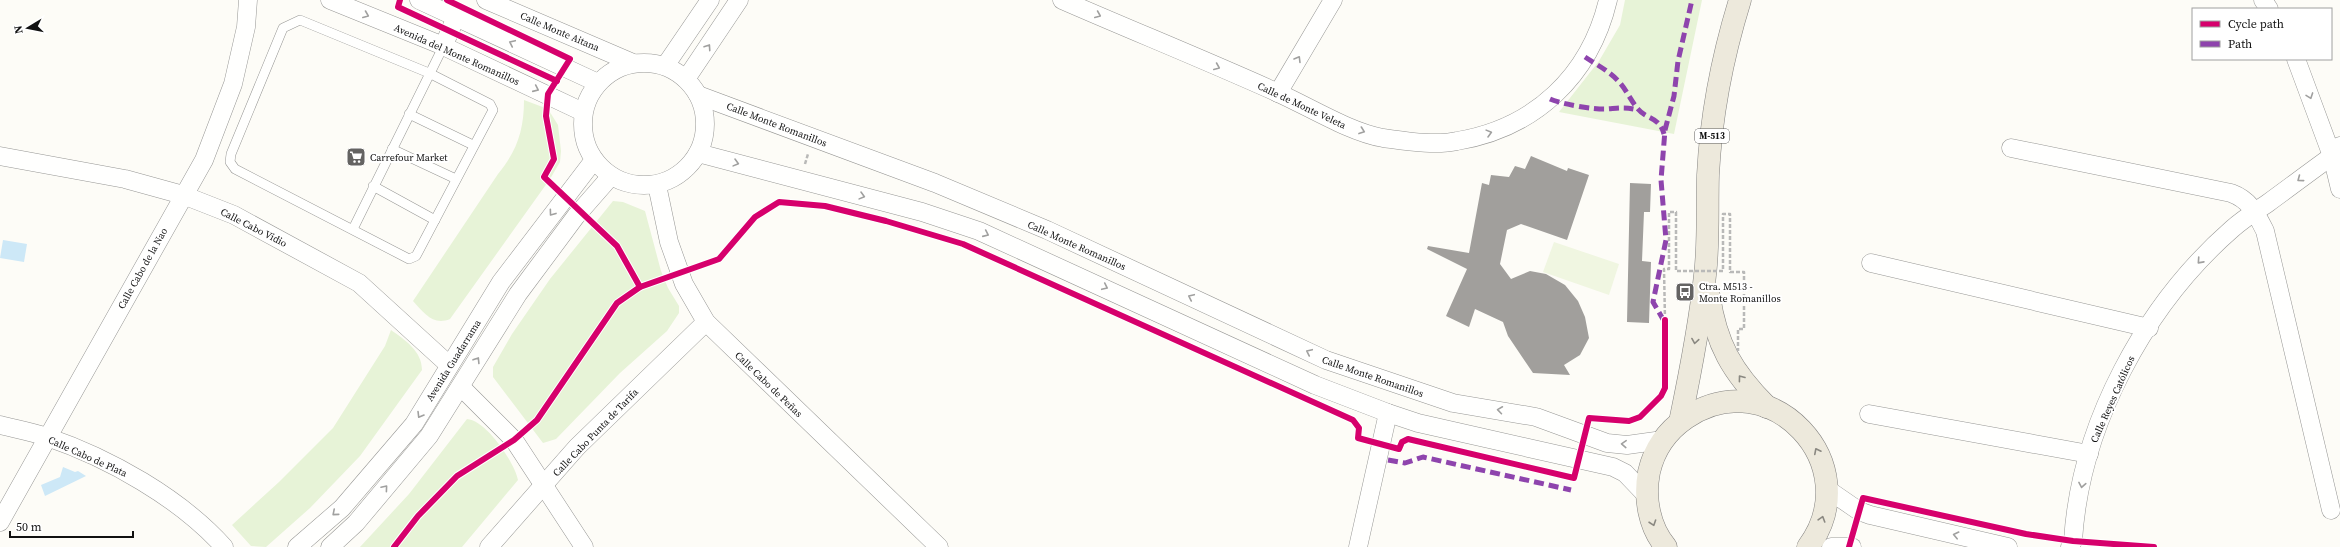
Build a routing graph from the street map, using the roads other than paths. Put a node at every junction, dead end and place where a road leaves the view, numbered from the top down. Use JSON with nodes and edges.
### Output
{"nodes":[{"id":1,"x":248,"y":0,"type":"edge"},
{"id":2,"x":330,"y":0,"type":"edge"},
{"id":3,"x":419,"y":0,"type":"edge"},
{"id":4,"x":486,"y":0,"type":"edge"},
{"id":5,"x":710,"y":0,"type":"edge"},
{"id":6,"x":739,"y":0,"type":"edge"},
{"id":7,"x":1062,"y":0,"type":"edge"},
{"id":8,"x":1334,"y":0,"type":"edge"},
{"id":9,"x":1608,"y":0,"type":"edge"},
{"id":10,"x":1740,"y":0,"type":"edge"},
{"id":11,"x":456,"y":17,"type":"junction"},
{"id":12,"x":443,"y":47,"type":"junction"},
{"id":13,"x":2296,"y":60,"type":"edge"},
{"id":14,"x":633,"y":63,"type":"junction"},
{"id":15,"x":665,"y":66,"type":"junction"},
{"id":16,"x":430,"y":73,"type":"junction"},
{"id":17,"x":686,"y":79,"type":"junction"},
{"id":18,"x":598,"y":83,"type":"junction"},
{"id":19,"x":1278,"y":93,"type":"junction"},
{"id":20,"x":698,"y":95,"type":"junction"},
{"id":21,"x":584,"y":112,"type":"junction"},
{"id":22,"x":410,"y":114,"type":"junction"},
{"id":23,"x":473,"y":145,"type":"junction"},
{"id":24,"x":2011,"y":148,"type":"dead end"},
{"id":25,"x":392,"y":149,"type":"junction"},
{"id":26,"x":2336,"y":151,"type":"edge"},
{"id":27,"x":698,"y":153,"type":"junction"},
{"id":28,"x":0,"y":156,"type":"edge"},
{"id":29,"x":594,"y":160,"type":"junction"},
{"id":30,"x":611,"y":176,"type":"junction"},
{"id":31,"x":456,"y":179,"type":"junction"},
{"id":32,"x":656,"y":185,"type":"junction"},
{"id":33,"x":373,"y":186,"type":"junction"},
{"id":34,"x":2340,"y":189,"type":"edge"},
{"id":35,"x":183,"y":195,"type":"junction"},
{"id":36,"x":2256,"y":212,"type":"junction"},
{"id":37,"x":435,"y":220,"type":"junction"},
{"id":38,"x":353,"y":229,"type":"junction"},
{"id":39,"x":1871,"y":263,"type":"dead end"},
{"id":40,"x":1705,"y":275,"type":"junction"},
{"id":41,"x":706,"y":322,"type":"junction"},
{"id":42,"x":2149,"y":328,"type":"junction"},
{"id":43,"x":449,"y":365,"type":"junction"},
{"id":44,"x":1359,"y":371,"type":"junction"},
{"id":45,"x":461,"y":387,"type":"junction"},
{"id":46,"x":1342,"y":395,"type":"junction"},
{"id":47,"x":1453,"y":403,"type":"junction"},
{"id":48,"x":1767,"y":407,"type":"junction"},
{"id":49,"x":1388,"y":413,"type":"junction"},
{"id":50,"x":1869,"y":414,"type":"dead end"},
{"id":51,"x":1680,"y":422,"type":"junction"},
{"id":52,"x":0,"y":425,"type":"edge"},
{"id":53,"x":1446,"y":429,"type":"junction"},
{"id":54,"x":47,"y":437,"type":"junction"},
{"id":55,"x":1663,"y":440,"type":"junction"},
{"id":56,"x":2089,"y":454,"type":"junction"},
{"id":57,"x":544,"y":484,"type":"junction"},
{"id":58,"x":1827,"y":489,"type":"junction"},
{"id":59,"x":1647,"y":496,"type":"junction"},
{"id":60,"x":2331,"y":510,"type":"dead end"},
{"id":61,"x":0,"y":522,"type":"edge"},
{"id":62,"x":224,"y":547,"type":"edge"},
{"id":63,"x":298,"y":547,"type":"edge"},
{"id":64,"x":330,"y":547,"type":"edge"},
{"id":65,"x":489,"y":547,"type":"edge"},
{"id":66,"x":584,"y":547,"type":"edge"},
{"id":67,"x":939,"y":547,"type":"edge"},
{"id":68,"x":1358,"y":547,"type":"edge"},
{"id":69,"x":1666,"y":547,"type":"edge"},
{"id":70,"x":1808,"y":547,"type":"edge"},
{"id":71,"x":1831,"y":547,"type":"edge"},
{"id":72,"x":1852,"y":547,"type":"edge"},
{"id":73,"x":2008,"y":547,"type":"edge"},
{"id":74,"x":2070,"y":547,"type":"edge"}],
"edges":[{"from":1,"to":35,"type":"street","name":"Calle Cabo de la Nao"},
{"from":2,"to":12,"type":"street","name":"Avenida del Monte Romanillos","one_way":true},
{"from":3,"to":11,"type":"street"},
{"from":4,"to":14,"type":"street","name":"Calle Monte Aitana"},
{"from":5,"to":15,"type":"street"},
{"from":17,"to":6,"type":"street","one_way":true},
{"from":7,"to":19,"type":"street","name":"Calle de Monte Veleta","one_way":true},
{"from":19,"to":8,"type":"street","one_way":true},
{"from":19,"to":9,"type":"street","name":"Calle de Monte Veleta","one_way":true},
{"from":10,"to":40,"type":"main road","number":"M-513"},
{"from":11,"to":12,"type":"street"},
{"from":18,"to":11,"type":"street","one_way":true},
{"from":12,"to":16,"type":"lane"},
{"from":12,"to":21,"type":"street","name":"Avenida del Monte Romanillos","one_way":true},
{"from":13,"to":26,"type":"street","one_way":true},
{"from":14,"to":15,"type":"street"},
{"from":14,"to":18,"type":"street"},
{"from":15,"to":17,"type":"street"},
{"from":16,"to":22,"type":"lane"},
{"from":16,"to":23,"type":"lane"},
{"from":16,"to":38,"type":"lane"},
{"from":17,"to":20,"type":"street"},
{"from":18,"to":21,"type":"street"},
{"from":20,"to":27,"type":"street"},
{"from":44,"to":20,"type":"street","name":"Calle Monte Romanillos","one_way":true},
{"from":21,"to":29,"type":"street"},
{"from":22,"to":23,"type":"lane"},
{"from":22,"to":25,"type":"lane"},
{"from":23,"to":31,"type":"lane"},
{"from":24,"to":36,"type":"street"},
{"from":25,"to":31,"type":"lane"},
{"from":25,"to":33,"type":"lane"},
{"from":26,"to":34,"type":"street"},
{"from":26,"to":36,"type":"street","name":"Calle Reyes Católicos","one_way":true},
{"from":27,"to":32,"type":"street"},
{"from":27,"to":46,"type":"street","one_way":true},
{"from":28,"to":35,"type":"street","name":"Calle Cabo Vidio"},
{"from":29,"to":30,"type":"street"},
{"from":29,"to":43,"type":"street","name":"Avenida Guadarrama","one_way":true},
{"from":30,"to":32,"type":"street"},
{"from":45,"to":30,"type":"street","name":"Avenida Guadarrama","one_way":true},
{"from":31,"to":37,"type":"lane"},
{"from":32,"to":41,"type":"street","name":"Calle Cabo de Peñas"},
{"from":33,"to":37,"type":"lane"},
{"from":33,"to":38,"type":"lane"},
{"from":35,"to":43,"type":"street","name":"Calle Cabo Vidio"},
{"from":35,"to":54,"type":"street","name":"Calle Cabo de la Nao"},
{"from":36,"to":42,"type":"street","name":"Calle Reyes Católicos","one_way":true},
{"from":36,"to":60,"type":"street"},
{"from":37,"to":38,"type":"lane"},
{"from":39,"to":42,"type":"street"},
{"from":48,"to":40,"type":"main road","number":"M-513","one_way":true},
{"from":40,"to":51,"type":"main road","number":"M-513","one_way":true},
{"from":41,"to":57,"type":"street","name":"Calle Cabo Punta de Tarifa"},
{"from":41,"to":67,"type":"street","name":"Calle Cabo de Peñas"},
{"from":42,"to":56,"type":"street","name":"Calle Reyes Católicos"},
{"from":43,"to":63,"type":"street","name":"Avenida Guadarrama","one_way":true},
{"from":44,"to":46,"type":"street"},
{"from":44,"to":47,"type":"street","name":"Calle Monte Romanillos"},
{"from":45,"to":57,"type":"street"},
{"from":64,"to":45,"type":"street","name":"Avenida Guadarrama","one_way":true},
{"from":46,"to":49,"type":"street"},
{"from":47,"to":53,"type":"street"},
{"from":55,"to":47,"type":"street","name":"Calle Monte Romanillos","one_way":true},
{"from":48,"to":51,"type":"main road"},
{"from":58,"to":48,"type":"main road","one_way":true},
{"from":49,"to":53,"type":"street"},
{"from":49,"to":68,"type":"street"},
{"from":50,"to":56,"type":"street"},
{"from":51,"to":55,"type":"main road"},
{"from":52,"to":54,"type":"street","name":"Calle Cabo de Plata"},
{"from":53,"to":59,"type":"street"},
{"from":54,"to":61,"type":"street","name":"Calle Cabo de la Nao"},
{"from":54,"to":62,"type":"street","name":"Calle Cabo de Plata"},
{"from":55,"to":59,"type":"main road"},
{"from":56,"to":74,"type":"street","name":"Calle Reyes Católicos","one_way":true},
{"from":57,"to":65,"type":"street","name":"Calle Cabo Punta de Tarifa"},
{"from":57,"to":66,"type":"street"},
{"from":70,"to":58,"type":"main road","one_way":true},
{"from":73,"to":58,"type":"street","one_way":true},
{"from":59,"to":69,"type":"main road","one_way":true},
{"from":71,"to":72,"type":"street"}]}
